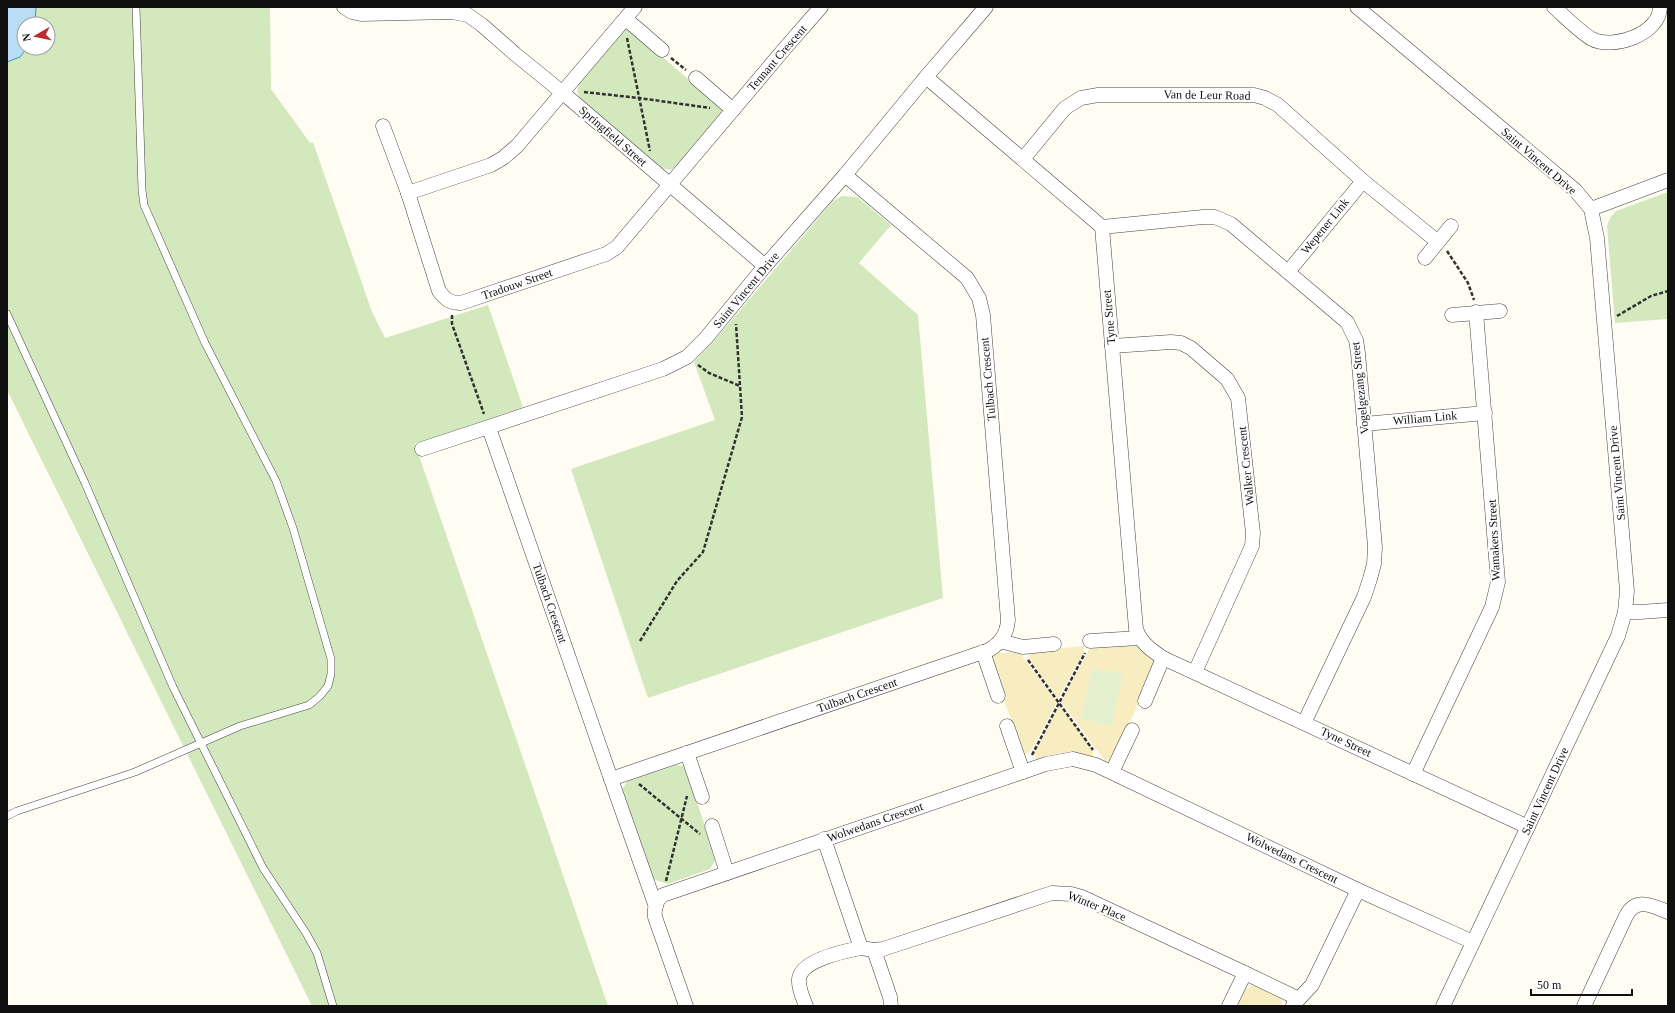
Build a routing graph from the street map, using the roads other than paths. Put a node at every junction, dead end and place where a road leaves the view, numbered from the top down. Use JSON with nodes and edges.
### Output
{"nodes":[{"id":1,"x":136,"y":7,"type":"edge"},
{"id":2,"x":344,"y":7,"type":"edge"},
{"id":3,"x":636,"y":7,"type":"edge"},
{"id":4,"x":821,"y":7,"type":"edge"},
{"id":5,"x":986,"y":7,"type":"edge"},
{"id":6,"x":1358,"y":7,"type":"edge"},
{"id":7,"x":1554,"y":7,"type":"edge"},
{"id":8,"x":1660,"y":7,"type":"edge"},
{"id":9,"x":471,"y":11,"type":"edge"},
{"id":10,"x":626,"y":19,"type":"junction"},
{"id":11,"x":662,"y":50,"type":"road end"},
{"id":12,"x":926,"y":77,"type":"junction"},
{"id":13,"x":696,"y":78,"type":"road end"},
{"id":14,"x":568,"y":97,"type":"junction"},
{"id":15,"x":729,"y":107,"type":"junction"},
{"id":16,"x":383,"y":126,"type":"dead end"},
{"id":17,"x":1023,"y":159,"type":"junction"},
{"id":18,"x":845,"y":175,"type":"junction"},
{"id":19,"x":1668,"y":180,"type":"edge"},
{"id":20,"x":1363,"y":181,"type":"junction"},
{"id":21,"x":670,"y":185,"type":"junction"},
{"id":22,"x":408,"y":193,"type":"junction"},
{"id":23,"x":1591,"y":209,"type":"junction"},
{"id":24,"x":1451,"y":226,"type":"dead end"},
{"id":25,"x":1102,"y":228,"type":"junction"},
{"id":26,"x":1438,"y":242,"type":"junction"},
{"id":27,"x":1425,"y":258,"type":"dead end"},
{"id":28,"x":765,"y":266,"type":"junction"},
{"id":29,"x":1288,"y":272,"type":"junction"},
{"id":30,"x":1500,"y":311,"type":"dead end"},
{"id":31,"x":1476,"y":312,"type":"junction"},
{"id":32,"x":7,"y":314,"type":"edge"},
{"id":33,"x":1452,"y":315,"type":"dead end"},
{"id":34,"x":1112,"y":346,"type":"junction"},
{"id":35,"x":1485,"y":413,"type":"junction"},
{"id":36,"x":1364,"y":424,"type":"junction"},
{"id":37,"x":489,"y":428,"type":"junction"},
{"id":38,"x":422,"y":449,"type":"dead end"},
{"id":39,"x":1668,"y":610,"type":"edge"},
{"id":40,"x":1625,"y":612,"type":"junction"},
{"id":41,"x":1139,"y":638,"type":"junction"},
{"id":42,"x":1090,"y":641,"type":"road end"},
{"id":43,"x":1000,"y":642,"type":"junction"},
{"id":44,"x":1054,"y":644,"type":"dead end"},
{"id":45,"x":983,"y":652,"type":"junction"},
{"id":46,"x":1164,"y":658,"type":"junction"},
{"id":47,"x":1195,"y":672,"type":"junction"},
{"id":48,"x":998,"y":696,"type":"dead end"},
{"id":49,"x":1145,"y":701,"type":"dead end"},
{"id":50,"x":1304,"y":723,"type":"junction"},
{"id":51,"x":1007,"y":726,"type":"dead end"},
{"id":52,"x":1132,"y":730,"type":"dead end"},
{"id":53,"x":202,"y":743,"type":"junction"},
{"id":54,"x":686,"y":753,"type":"junction"},
{"id":55,"x":1021,"y":766,"type":"junction"},
{"id":56,"x":1112,"y":772,"type":"junction"},
{"id":57,"x":1413,"y":774,"type":"junction"},
{"id":58,"x":611,"y":779,"type":"junction"},
{"id":59,"x":702,"y":797,"type":"dead end"},
{"id":60,"x":7,"y":816,"type":"edge"},
{"id":61,"x":712,"y":826,"type":"dead end"},
{"id":62,"x":1528,"y":827,"type":"junction"},
{"id":63,"x":824,"y":839,"type":"junction"},
{"id":64,"x":727,"y":872,"type":"junction"},
{"id":65,"x":1358,"y":890,"type":"junction"},
{"id":66,"x":656,"y":907,"type":"junction"},
{"id":67,"x":1668,"y":912,"type":"edge"},
{"id":68,"x":1474,"y":942,"type":"junction"},
{"id":69,"x":867,"y":949,"type":"junction"},
{"id":70,"x":1246,"y":973,"type":"junction"},
{"id":71,"x":1295,"y":1002,"type":"edge"},
{"id":72,"x":332,"y":1006,"type":"edge"},
{"id":73,"x":686,"y":1006,"type":"edge"},
{"id":74,"x":806,"y":1006,"type":"edge"},
{"id":75,"x":891,"y":1006,"type":"edge"},
{"id":76,"x":1229,"y":1006,"type":"edge"},
{"id":77,"x":1444,"y":1006,"type":"edge"},
{"id":78,"x":1584,"y":1006,"type":"edge"}],
"edges":[{"from":1,"to":53,"type":"lane"},
{"from":2,"to":9,"type":"street"},
{"from":3,"to":10,"type":"street"},
{"from":4,"to":15,"type":"street","name":"Tennant Crescent"},
{"from":5,"to":12,"type":"street","name":"Saint Vincent Drive"},
{"from":6,"to":23,"type":"street","name":"Saint Vincent Drive"},
{"from":7,"to":8,"type":"street"},
{"from":9,"to":14,"type":"street","name":"Springfield Street"},
{"from":10,"to":11,"type":"street"},
{"from":10,"to":14,"type":"street"},
{"from":12,"to":17,"type":"street"},
{"from":12,"to":18,"type":"street","name":"Saint Vincent Drive"},
{"from":13,"to":15,"type":"street"},
{"from":14,"to":21,"type":"street","name":"Springfield Street"},
{"from":14,"to":22,"type":"street"},
{"from":15,"to":21,"type":"street","name":"Tennant Crescent"},
{"from":16,"to":22,"type":"street"},
{"from":17,"to":20,"type":"street","name":"Van de Leur Road"},
{"from":17,"to":25,"type":"street"},
{"from":18,"to":28,"type":"street","name":"Saint Vincent Drive"},
{"from":18,"to":43,"type":"street","name":"Tulbach Crescent"},
{"from":19,"to":23,"type":"street"},
{"from":20,"to":26,"type":"street","name":"Van de Leur Road"},
{"from":20,"to":29,"type":"street","name":"Wepener Link"},
{"from":21,"to":22,"type":"street","name":"Tradouw Street"},
{"from":21,"to":28,"type":"street","name":"Springfield Street"},
{"from":23,"to":40,"type":"street","name":"Saint Vincent Drive"},
{"from":24,"to":26,"type":"street"},
{"from":25,"to":29,"type":"street","name":"Vogelgezang Street"},
{"from":25,"to":34,"type":"street","name":"Tyne Street"},
{"from":26,"to":27,"type":"street"},
{"from":28,"to":37,"type":"street","name":"Saint Vincent Drive"},
{"from":29,"to":36,"type":"street","name":"Vogelgezang Street"},
{"from":30,"to":31,"type":"street"},
{"from":31,"to":33,"type":"street"},
{"from":31,"to":35,"type":"street","name":"Wamakers Street"},
{"from":32,"to":53,"type":"lane"},
{"from":34,"to":41,"type":"street","name":"Tyne Street"},
{"from":34,"to":47,"type":"street","name":"Walker Crescent"},
{"from":35,"to":36,"type":"street","name":"William Link"},
{"from":35,"to":57,"type":"street","name":"Wamakers Street"},
{"from":36,"to":50,"type":"street","name":"Vogelgezang Street"},
{"from":37,"to":38,"type":"street","name":"Saint Vincent Drive"},
{"from":37,"to":58,"type":"street","name":"Tulbach Crescent"},
{"from":39,"to":40,"type":"street"},
{"from":40,"to":62,"type":"street","name":"Saint Vincent Drive"},
{"from":41,"to":42,"type":"street"},
{"from":41,"to":46,"type":"street","name":"Tyne Street"},
{"from":43,"to":44,"type":"street"},
{"from":43,"to":45,"type":"street","name":"Tulbach Crescent"},
{"from":45,"to":48,"type":"street"},
{"from":45,"to":54,"type":"street","name":"Tulbach Crescent"},
{"from":46,"to":47,"type":"street","name":"Tyne Street"},
{"from":46,"to":49,"type":"street"},
{"from":47,"to":50,"type":"street","name":"Tyne Street"},
{"from":50,"to":57,"type":"street","name":"Tyne Street"},
{"from":51,"to":55,"type":"street"},
{"from":52,"to":56,"type":"street"},
{"from":53,"to":60,"type":"lane"},
{"from":53,"to":72,"type":"lane"},
{"from":54,"to":58,"type":"street","name":"Tulbach Crescent"},
{"from":54,"to":59,"type":"street"},
{"from":55,"to":56,"type":"street","name":"Wolwedans Crescent"},
{"from":55,"to":63,"type":"street","name":"Wolwedans Crescent"},
{"from":56,"to":65,"type":"street","name":"Wolwedans Crescent"},
{"from":57,"to":62,"type":"street","name":"Tyne Street"},
{"from":58,"to":66,"type":"street","name":"Tulbach Crescent"},
{"from":61,"to":64,"type":"street"},
{"from":62,"to":68,"type":"street","name":"Saint Vincent Drive"},
{"from":63,"to":64,"type":"street","name":"Wolwedans Crescent"},
{"from":63,"to":69,"type":"street"},
{"from":64,"to":66,"type":"street","name":"Wolwedans Crescent"},
{"from":65,"to":68,"type":"street","name":"Wolwedans Crescent"},
{"from":65,"to":71,"type":"street","name":"Winter Place"},
{"from":66,"to":73,"type":"street"},
{"from":67,"to":78,"type":"street"},
{"from":68,"to":77,"type":"street","name":"Saint Vincent Drive"},
{"from":69,"to":70,"type":"street","name":"Winter Place"},
{"from":69,"to":74,"type":"street","name":"Winter Place"},
{"from":69,"to":75,"type":"street"},
{"from":70,"to":71,"type":"street","name":"Winter Place"},
{"from":70,"to":76,"type":"street"}]}
